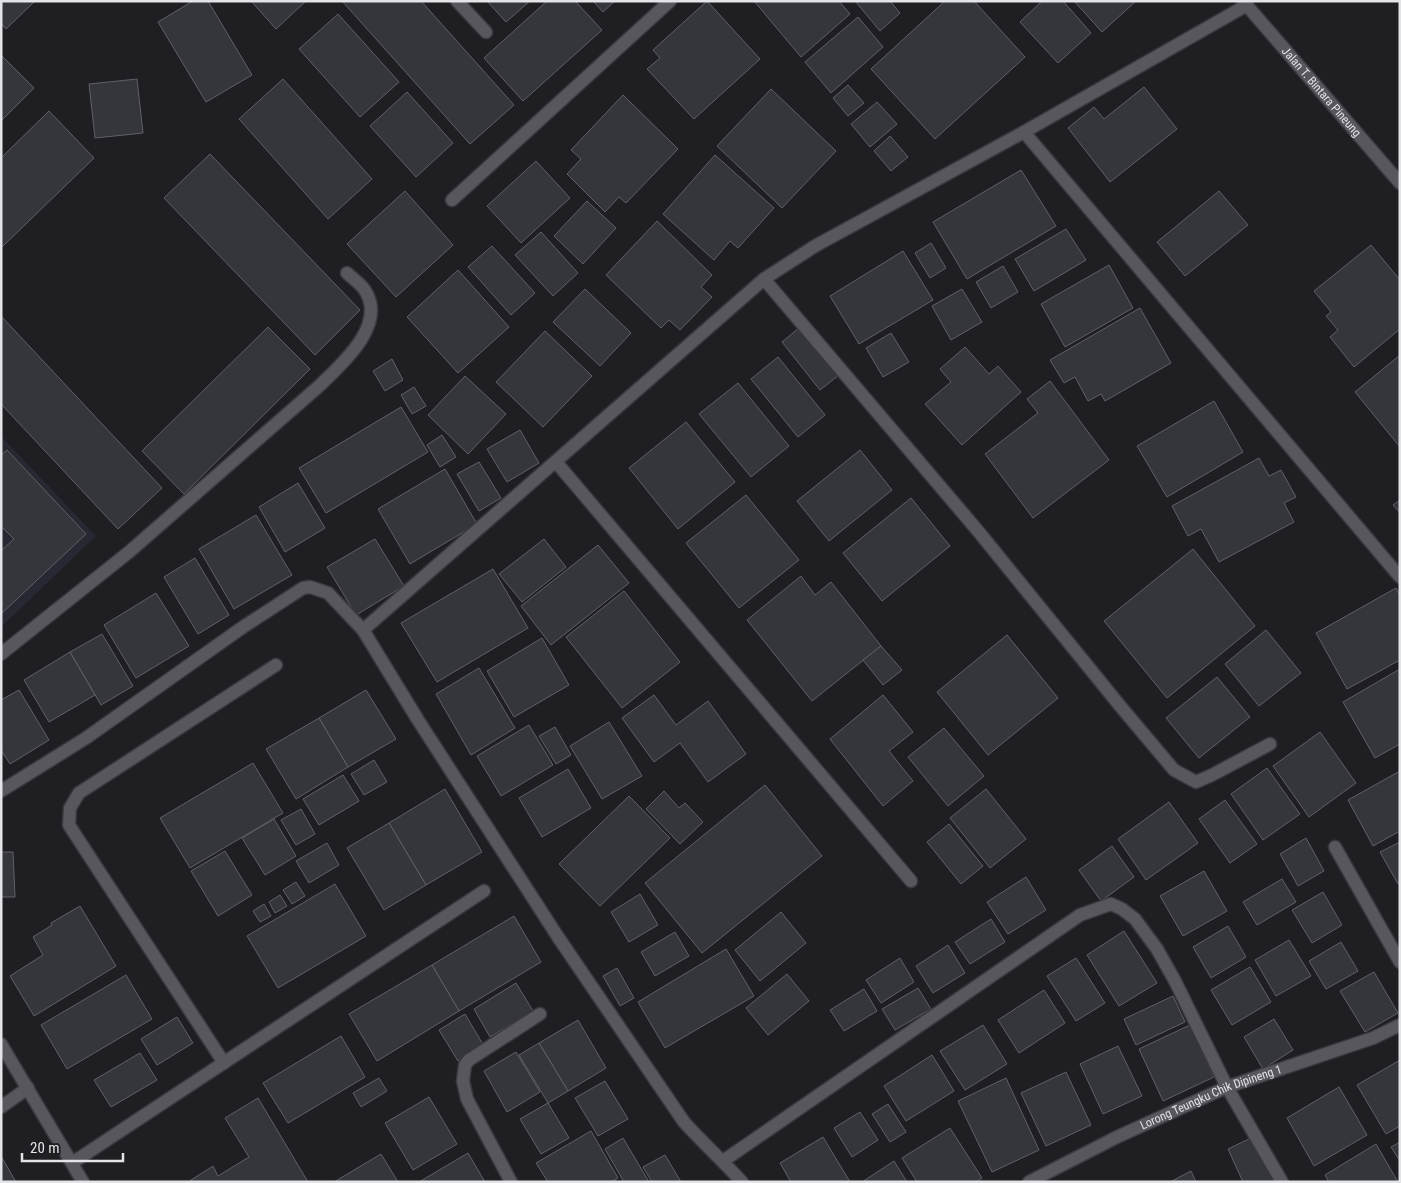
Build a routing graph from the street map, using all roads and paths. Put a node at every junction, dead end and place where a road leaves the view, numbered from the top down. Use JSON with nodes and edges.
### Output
{"nodes":[{"id":1,"x":457,"y":1,"type":"edge"},
{"id":2,"x":670,"y":1,"type":"edge"},
{"id":3,"x":1245,"y":3,"type":"edge"},
{"id":4,"x":486,"y":32,"type":"dead end"},
{"id":5,"x":1024,"y":132,"type":"junction"},
{"id":6,"x":1400,"y":183,"type":"edge"},
{"id":7,"x":452,"y":200,"type":"dead end"},
{"id":8,"x":347,"y":273,"type":"dead end"},
{"id":9,"x":764,"y":279,"type":"junction"},
{"id":10,"x":556,"y":462,"type":"junction"},
{"id":11,"x":1400,"y":577,"type":"edge"},
{"id":12,"x":363,"y":630,"type":"junction"},
{"id":13,"x":1,"y":654,"type":"edge"},
{"id":14,"x":276,"y":665,"type":"dead end"},
{"id":15,"x":1270,"y":744,"type":"dead end"},
{"id":16,"x":1,"y":791,"type":"edge"},
{"id":17,"x":1334,"y":847,"type":"dead end"},
{"id":18,"x":911,"y":881,"type":"dead end"},
{"id":19,"x":484,"y":891,"type":"dead end"},
{"id":20,"x":1400,"y":962,"type":"edge"},
{"id":21,"x":540,"y":1014,"type":"dead end"},
{"id":22,"x":1400,"y":1025,"type":"edge"},
{"id":23,"x":1,"y":1044,"type":"edge"},
{"id":24,"x":224,"y":1063,"type":"junction"},
{"id":25,"x":1228,"y":1087,"type":"junction"},
{"id":26,"x":28,"y":1088,"type":"junction"},
{"id":27,"x":1,"y":1107,"type":"edge"},
{"id":28,"x":723,"y":1161,"type":"junction"},
{"id":29,"x":72,"y":1164,"type":"junction"},
{"id":30,"x":83,"y":1182,"type":"edge"},
{"id":31,"x":511,"y":1182,"type":"edge"},
{"id":32,"x":742,"y":1182,"type":"edge"},
{"id":33,"x":1029,"y":1182,"type":"edge"},
{"id":34,"x":1282,"y":1182,"type":"edge"}],
"edges":[{"from":1,"to":4,"type":"street"},
{"from":2,"to":7,"type":"street"},
{"from":3,"to":5,"type":"street"},
{"from":3,"to":6,"type":"street","name":"Jalan T. Bintara Pineung"},
{"from":5,"to":9,"type":"street"},
{"from":5,"to":11,"type":"street"},
{"from":8,"to":13,"type":"street"},
{"from":9,"to":10,"type":"street"},
{"from":9,"to":15,"type":"street"},
{"from":10,"to":12,"type":"street"},
{"from":10,"to":18,"type":"street"},
{"from":12,"to":16,"type":"street"},
{"from":12,"to":28,"type":"street"},
{"from":14,"to":24,"type":"street"},
{"from":17,"to":20,"type":"street"},
{"from":19,"to":24,"type":"street"},
{"from":21,"to":31,"type":"street"},
{"from":22,"to":25,"type":"street","name":"Lorong Teungku Chik Dipineng 1"},
{"from":23,"to":26,"type":"street"},
{"from":24,"to":29,"type":"street"},
{"from":25,"to":28,"type":"street"},
{"from":25,"to":33,"type":"street","name":"Lorong Teungku Chik Dipineng 1"},
{"from":25,"to":34,"type":"street"},
{"from":26,"to":27,"type":"street"},
{"from":26,"to":29,"type":"street"},
{"from":28,"to":32,"type":"street"},
{"from":29,"to":30,"type":"street"}]}
